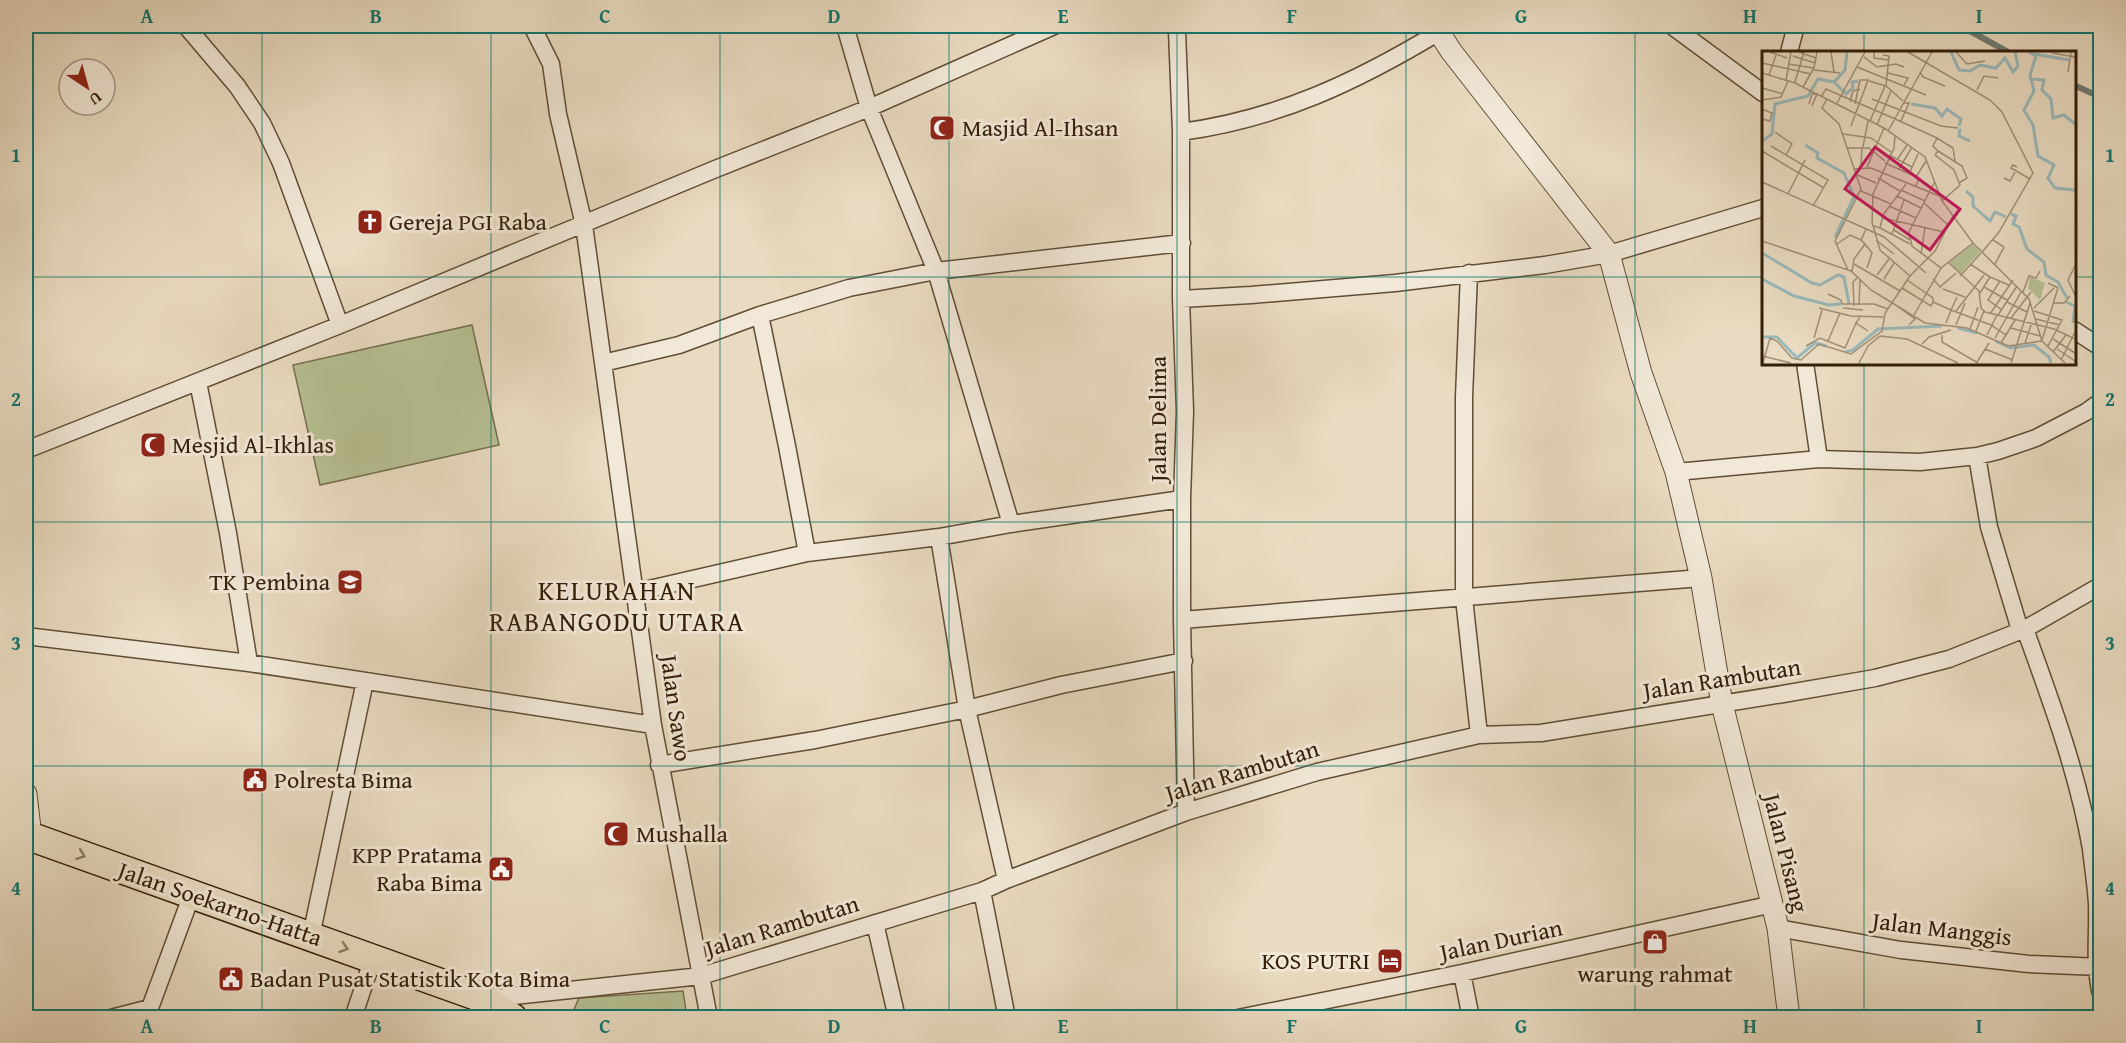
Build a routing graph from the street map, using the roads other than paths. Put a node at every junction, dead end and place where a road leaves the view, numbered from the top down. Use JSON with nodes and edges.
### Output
{"nodes":[{"id":1,"x":186,"y":26,"type":"edge"},
{"id":2,"x":532,"y":26,"type":"edge"},
{"id":3,"x":845,"y":26,"type":"edge"},
{"id":4,"x":1054,"y":26,"type":"edge"},
{"id":5,"x":1175,"y":26,"type":"edge"},
{"id":6,"x":1672,"y":26,"type":"edge"},
{"id":7,"x":1796,"y":26,"type":"edge"},
{"id":8,"x":1437,"y":29,"type":"edge"},
{"id":9,"x":1789,"y":51,"type":"edge"},
{"id":10,"x":1762,"y":92,"type":"edge"},
{"id":11,"x":869,"y":108,"type":"junction"},
{"id":12,"x":1181,"y":132,"type":"junction"},
{"id":13,"x":1762,"y":209,"type":"edge"},
{"id":14,"x":584,"y":225,"type":"junction"},
{"id":15,"x":1182,"y":243,"type":"junction"},
{"id":16,"x":1609,"y":254,"type":"junction"},
{"id":17,"x":936,"y":271,"type":"junction"},
{"id":18,"x":1469,"y":273,"type":"junction"},
{"id":19,"x":1181,"y":298,"type":"junction"},
{"id":20,"x":760,"y":315,"type":"junction"},
{"id":21,"x":340,"y":325,"type":"junction"},
{"id":22,"x":2075,"y":331,"type":"edge"},
{"id":23,"x":2100,"y":347,"type":"edge"},
{"id":24,"x":603,"y":363,"type":"junction"},
{"id":25,"x":1805,"y":364,"type":"edge"},
{"id":26,"x":198,"y":382,"type":"junction"},
{"id":27,"x":2100,"y":402,"type":"edge"},
{"id":28,"x":26,"y":450,"type":"edge"},
{"id":29,"x":1977,"y":456,"type":"junction"},
{"id":30,"x":1819,"y":459,"type":"junction"},
{"id":31,"x":1676,"y":472,"type":"junction"},
{"id":32,"x":1182,"y":500,"type":"junction"},
{"id":33,"x":1011,"y":524,"type":"junction"},
{"id":34,"x":939,"y":537,"type":"junction"},
{"id":35,"x":807,"y":553,"type":"junction"},
{"id":36,"x":1701,"y":578,"type":"junction"},
{"id":37,"x":2100,"y":586,"type":"edge"},
{"id":38,"x":636,"y":592,"type":"junction"},
{"id":39,"x":1464,"y":598,"type":"junction"},
{"id":40,"x":1182,"y":620,"type":"junction"},
{"id":41,"x":2022,"y":629,"type":"junction"},
{"id":42,"x":26,"y":636,"type":"edge"},
{"id":43,"x":1184,"y":660,"type":"junction"},
{"id":44,"x":249,"y":663,"type":"junction"},
{"id":45,"x":365,"y":681,"type":"junction"},
{"id":46,"x":1722,"y":704,"type":"junction"},
{"id":47,"x":967,"y":709,"type":"junction"},
{"id":48,"x":653,"y":725,"type":"junction"},
{"id":49,"x":1479,"y":735,"type":"junction"},
{"id":50,"x":659,"y":765,"type":"junction"},
{"id":51,"x":26,"y":794,"type":"edge"},
{"id":52,"x":1186,"y":812,"type":"junction"},
{"id":53,"x":28,"y":836,"type":"edge"},
{"id":54,"x":1006,"y":880,"type":"junction"},
{"id":55,"x":982,"y":891,"type":"junction"},
{"id":56,"x":192,"y":894,"type":"junction"},
{"id":57,"x":1773,"y":904,"type":"junction"},
{"id":58,"x":875,"y":923,"type":"junction"},
{"id":59,"x":1778,"y":928,"type":"junction"},
{"id":60,"x":311,"y":936,"type":"junction"},
{"id":61,"x":373,"y":958,"type":"junction"},
{"id":62,"x":2098,"y":967,"type":"edge"},
{"id":63,"x":1462,"y":974,"type":"junction"},
{"id":64,"x":702,"y":976,"type":"junction"},
{"id":65,"x":2100,"y":991,"type":"edge"},
{"id":66,"x":485,"y":999,"type":"junction"},
{"id":67,"x":111,"y":1017,"type":"edge"},
{"id":68,"x":353,"y":1017,"type":"edge"},
{"id":69,"x":513,"y":1017,"type":"edge"},
{"id":70,"x":709,"y":1017,"type":"edge"},
{"id":71,"x":897,"y":1017,"type":"edge"},
{"id":72,"x":1007,"y":1017,"type":"edge"},
{"id":73,"x":1240,"y":1017,"type":"edge"},
{"id":74,"x":1471,"y":1017,"type":"edge"},
{"id":75,"x":1789,"y":1017,"type":"edge"}],
"edges":[{"from":1,"to":21,"type":"street"},
{"from":2,"to":14,"type":"street","name":"Jalan Sawo"},
{"from":3,"to":11,"type":"street"},
{"from":4,"to":11,"type":"street"},
{"from":5,"to":12,"type":"street","name":"Jalan Delima"},
{"from":6,"to":10,"type":"street"},
{"from":7,"to":9,"type":"street"},
{"from":8,"to":12,"type":"street"},
{"from":8,"to":16,"type":"street"},
{"from":11,"to":14,"type":"street"},
{"from":11,"to":17,"type":"street"},
{"from":12,"to":15,"type":"street","name":"Jalan Delima"},
{"from":13,"to":16,"type":"street"},
{"from":14,"to":21,"type":"street"},
{"from":14,"to":24,"type":"street","name":"Jalan Sawo"},
{"from":15,"to":17,"type":"street"},
{"from":15,"to":19,"type":"street","name":"Jalan Delima"},
{"from":16,"to":18,"type":"street"},
{"from":16,"to":31,"type":"street","name":"Jalan Pisang"},
{"from":17,"to":20,"type":"street"},
{"from":17,"to":33,"type":"street"},
{"from":18,"to":19,"type":"street"},
{"from":18,"to":39,"type":"street"},
{"from":19,"to":32,"type":"street","name":"Jalan Delima"},
{"from":20,"to":24,"type":"street"},
{"from":20,"to":35,"type":"street"},
{"from":21,"to":26,"type":"street"},
{"from":22,"to":23,"type":"street"},
{"from":24,"to":38,"type":"street","name":"Jalan Sawo"},
{"from":25,"to":30,"type":"street"},
{"from":26,"to":28,"type":"street"},
{"from":26,"to":44,"type":"street"},
{"from":27,"to":29,"type":"street"},
{"from":29,"to":30,"type":"street"},
{"from":29,"to":41,"type":"street"},
{"from":30,"to":31,"type":"street"},
{"from":31,"to":36,"type":"street","name":"Jalan Pisang"},
{"from":32,"to":33,"type":"street"},
{"from":32,"to":40,"type":"street","name":"Jalan Delima"},
{"from":33,"to":34,"type":"street"},
{"from":34,"to":35,"type":"street"},
{"from":34,"to":47,"type":"street"},
{"from":35,"to":38,"type":"street"},
{"from":36,"to":39,"type":"street"},
{"from":36,"to":46,"type":"street","name":"Jalan Pisang"},
{"from":37,"to":41,"type":"street","name":"Jalan Rambutan"},
{"from":38,"to":48,"type":"street","name":"Jalan Sawo"},
{"from":39,"to":40,"type":"street"},
{"from":39,"to":49,"type":"street"},
{"from":40,"to":43,"type":"street","name":"Jalan Delima"},
{"from":41,"to":46,"type":"street","name":"Jalan Rambutan"},
{"from":41,"to":62,"type":"street"},
{"from":42,"to":44,"type":"street"},
{"from":43,"to":47,"type":"street"},
{"from":43,"to":52,"type":"street","name":"Jalan Delima"},
{"from":44,"to":45,"type":"street"},
{"from":45,"to":48,"type":"street"},
{"from":45,"to":60,"type":"street"},
{"from":46,"to":49,"type":"street","name":"Jalan Rambutan"},
{"from":46,"to":57,"type":"street","name":"Jalan Pisang"},
{"from":47,"to":50,"type":"street"},
{"from":47,"to":54,"type":"street"},
{"from":48,"to":50,"type":"street","name":"Jalan Sawo"},
{"from":49,"to":52,"type":"street","name":"Jalan Rambutan"},
{"from":50,"to":64,"type":"street","name":"Jalan Sawo"},
{"from":51,"to":53,"type":"street"},
{"from":52,"to":54,"type":"street","name":"Jalan Rambutan"},
{"from":53,"to":56,"type":"highway","name":"Jalan Soekarno-Hatta","one_way":true},
{"from":54,"to":55,"type":"street","name":"Jalan Rambutan"},
{"from":55,"to":58,"type":"street","name":"Jalan Rambutan"},
{"from":55,"to":72,"type":"street"},
{"from":56,"to":60,"type":"highway","name":"Jalan Soekarno-Hatta"},
{"from":56,"to":67,"type":"street"},
{"from":57,"to":59,"type":"street","name":"Jalan Pisang"},
{"from":57,"to":63,"type":"street","name":"Jalan Durian"},
{"from":58,"to":64,"type":"street","name":"Jalan Rambutan"},
{"from":58,"to":71,"type":"street"},
{"from":59,"to":62,"type":"street","name":"Jalan Manggis"},
{"from":59,"to":75,"type":"street","name":"Jalan Pisang"},
{"from":60,"to":61,"type":"highway","name":"Jalan Soekarno-Hatta","one_way":true},
{"from":61,"to":66,"type":"highway","name":"Jalan Soekarno-Hatta"},
{"from":61,"to":68,"type":"street"},
{"from":62,"to":65,"type":"street"},
{"from":63,"to":73,"type":"street","name":"Jalan Durian"},
{"from":63,"to":74,"type":"street"},
{"from":64,"to":66,"type":"street","name":"Jalan Rambutan"},
{"from":64,"to":70,"type":"street","name":"Jalan Sawo"},
{"from":66,"to":69,"type":"highway","name":"Jalan Soekarno-Hatta"}]}
